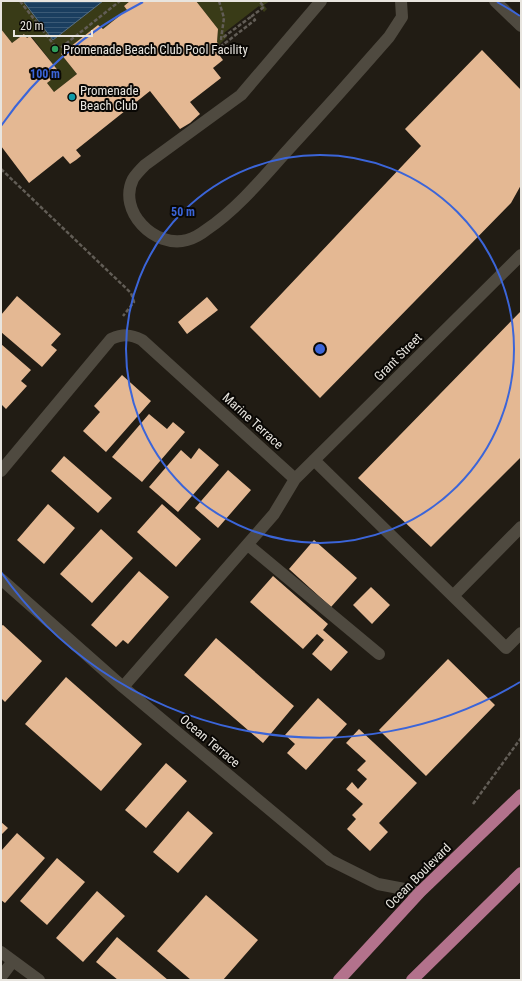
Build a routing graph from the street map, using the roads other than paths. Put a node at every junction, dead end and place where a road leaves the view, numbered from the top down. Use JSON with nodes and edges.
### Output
{"nodes":[{"id":1,"x":321,"y":1,"type":"edge"},
{"id":2,"x":401,"y":1,"type":"edge"},
{"id":3,"x":495,"y":1,"type":"edge"},
{"id":4,"x":521,"y":26,"type":"edge"},
{"id":5,"x":521,"y":255,"type":"edge"},
{"id":6,"x":314,"y":460,"type":"junction"},
{"id":7,"x":1,"y":471,"type":"edge"},
{"id":8,"x":295,"y":479,"type":"junction"},
{"id":9,"x":521,"y":527,"type":"edge"},
{"id":10,"x":248,"y":545,"type":"junction"},
{"id":11,"x":1,"y":579,"type":"edge"},
{"id":12,"x":453,"y":596,"type":"junction"},
{"id":13,"x":521,"y":633,"type":"edge"},
{"id":14,"x":380,"y":654,"type":"dead end"},
{"id":15,"x":123,"y":687,"type":"junction"},
{"id":16,"x":521,"y":795,"type":"edge"},
{"id":17,"x":521,"y":873,"type":"edge"},
{"id":18,"x":420,"y":892,"type":"junction"},
{"id":19,"x":1,"y":952,"type":"edge"},
{"id":20,"x":13,"y":961,"type":"junction"},
{"id":21,"x":1,"y":977,"type":"edge"},
{"id":22,"x":39,"y":980,"type":"edge"},
{"id":23,"x":339,"y":980,"type":"edge"},
{"id":24,"x":412,"y":980,"type":"edge"}],
"edges":[{"from":1,"to":2,"type":"street"},
{"from":3,"to":4,"type":"street"},
{"from":5,"to":6,"type":"street","name":"Grant Street"},
{"from":6,"to":8,"type":"street","name":"Grant Street"},
{"from":6,"to":12,"type":"street"},
{"from":7,"to":8,"type":"street","name":"Marine Terrace"},
{"from":8,"to":10,"type":"street"},
{"from":9,"to":12,"type":"street"},
{"from":10,"to":14,"type":"street"},
{"from":10,"to":15,"type":"street"},
{"from":11,"to":15,"type":"street","name":"Ocean Terrace"},
{"from":12,"to":13,"type":"street"},
{"from":15,"to":18,"type":"street","name":"Ocean Terrace"},
{"from":16,"to":18,"type":"main road","name":"Ocean Boulevard"},
{"from":17,"to":24,"type":"main road"},
{"from":18,"to":23,"type":"main road","name":"Ocean Boulevard"},
{"from":19,"to":20,"type":"street"},
{"from":20,"to":21,"type":"street"},
{"from":20,"to":22,"type":"street"}]}
